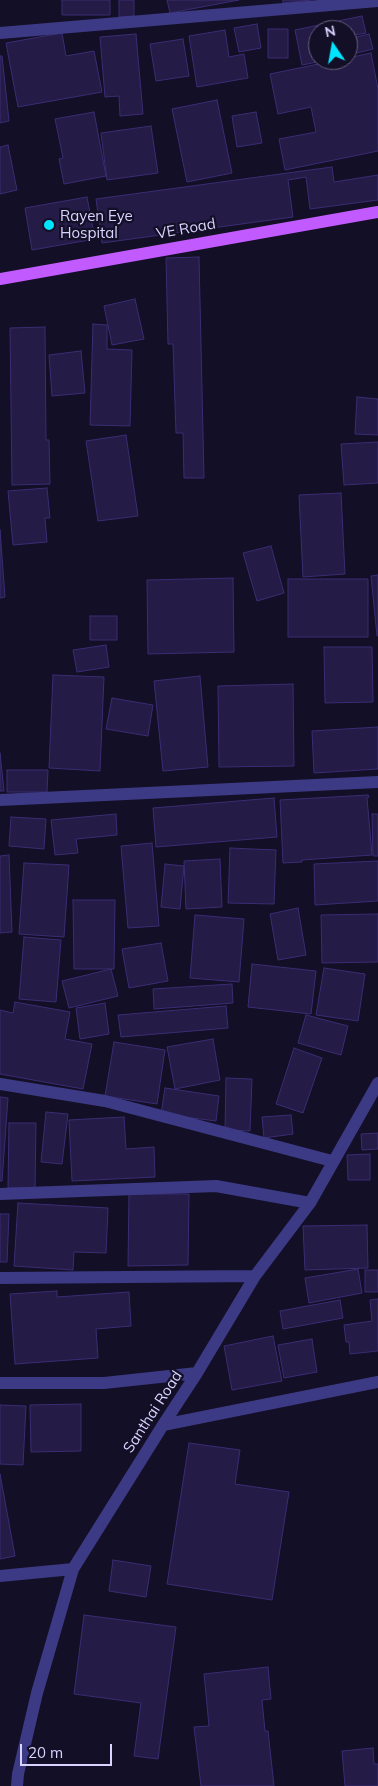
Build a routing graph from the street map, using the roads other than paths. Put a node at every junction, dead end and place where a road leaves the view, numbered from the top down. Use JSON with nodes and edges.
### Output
{"nodes":[{"id":1,"x":378,"y":1,"type":"edge"},
{"id":2,"x":0,"y":33,"type":"edge"},
{"id":3,"x":378,"y":212,"type":"edge"},
{"id":4,"x":0,"y":279,"type":"edge"},
{"id":5,"x":378,"y":782,"type":"edge"},
{"id":6,"x":0,"y":800,"type":"edge"},
{"id":7,"x":378,"y":1083,"type":"edge"},
{"id":8,"x":0,"y":1084,"type":"edge"},
{"id":9,"x":332,"y":1162,"type":"junction"},
{"id":10,"x":0,"y":1194,"type":"edge"},
{"id":11,"x":310,"y":1203,"type":"junction"},
{"id":12,"x":255,"y":1276,"type":"junction"},
{"id":13,"x":0,"y":1278,"type":"edge"},
{"id":14,"x":197,"y":1373,"type":"junction"},
{"id":15,"x":378,"y":1382,"type":"edge"},
{"id":16,"x":0,"y":1384,"type":"edge"},
{"id":17,"x":163,"y":1425,"type":"junction"},
{"id":18,"x":73,"y":1569,"type":"junction"},
{"id":19,"x":0,"y":1576,"type":"edge"},
{"id":20,"x":17,"y":1786,"type":"edge"}],
"edges":[{"from":1,"to":2,"type":"street"},
{"from":3,"to":4,"type":"main road","name":"VE Road"},
{"from":5,"to":6,"type":"street"},
{"from":7,"to":9,"type":"street","name":"Santhai Road"},
{"from":8,"to":9,"type":"street"},
{"from":9,"to":11,"type":"street","name":"Santhai Road"},
{"from":10,"to":11,"type":"street"},
{"from":11,"to":12,"type":"street","name":"Santhai Road"},
{"from":12,"to":13,"type":"street"},
{"from":12,"to":14,"type":"street","name":"Santhai Road"},
{"from":14,"to":16,"type":"street"},
{"from":14,"to":17,"type":"street","name":"Santhai Road"},
{"from":15,"to":17,"type":"street"},
{"from":17,"to":18,"type":"street","name":"Santhai Road"},
{"from":18,"to":19,"type":"street"},
{"from":18,"to":20,"type":"street","name":"Santhai Road"}]}
